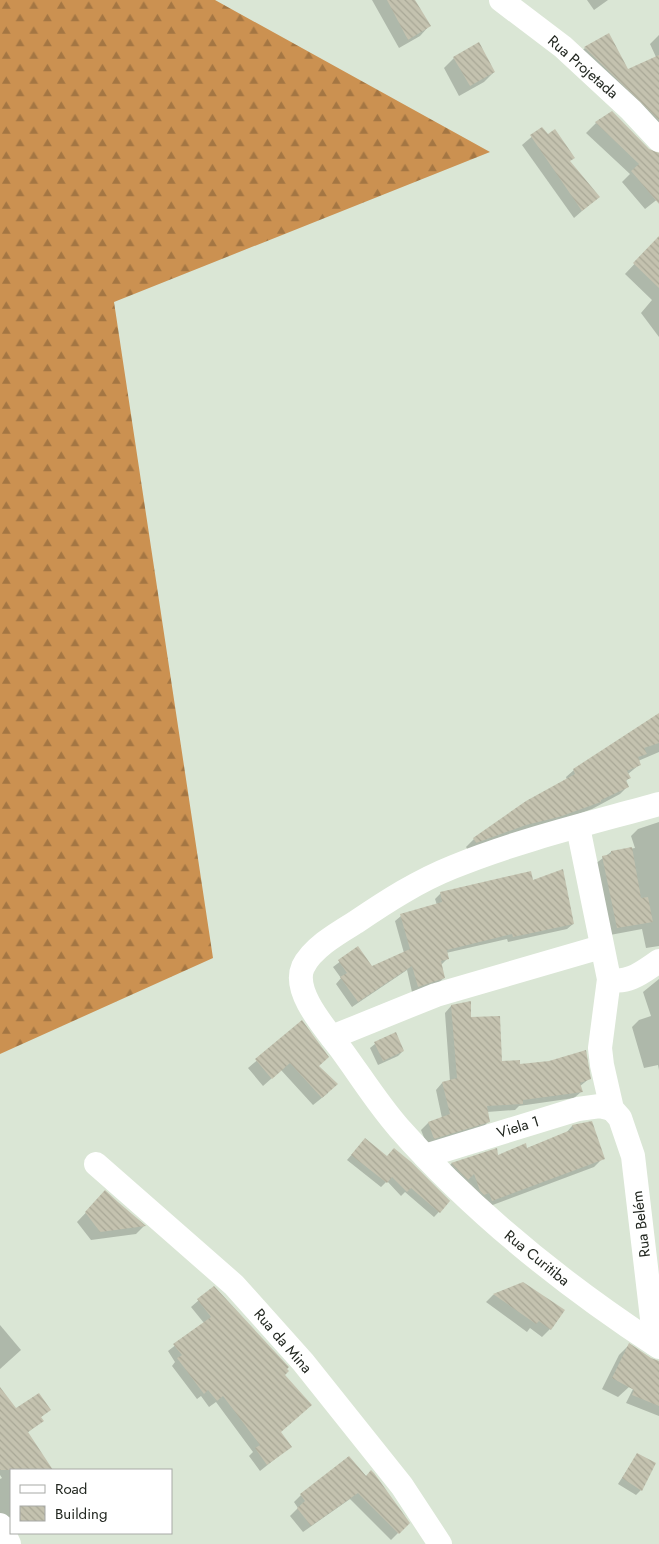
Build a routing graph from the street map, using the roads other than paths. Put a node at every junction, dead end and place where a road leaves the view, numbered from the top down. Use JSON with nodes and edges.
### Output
{"nodes":[{"id":1,"x":501,"y":0,"type":"edge"},
{"id":2,"x":659,"y":140,"type":"edge"},
{"id":3,"x":659,"y":804,"type":"edge"},
{"id":4,"x":578,"y":827,"type":"junction"},
{"id":5,"x":601,"y":946,"type":"junction"},
{"id":6,"x":659,"y":961,"type":"edge"},
{"id":7,"x":608,"y":979,"type":"junction"},
{"id":8,"x":332,"y":1038,"type":"junction"},
{"id":9,"x":612,"y":1109,"type":"junction"},
{"id":10,"x":425,"y":1156,"type":"junction"},
{"id":11,"x":96,"y":1164,"type":"dead end"},
{"id":12,"x":657,"y":1346,"type":"edge"},
{"id":13,"x":0,"y":1525,"type":"edge"},
{"id":14,"x":9,"y":1544,"type":"edge"},
{"id":15,"x":440,"y":1544,"type":"edge"}],
"edges":[{"from":1,"to":2,"type":"street","name":"Rua Projetada"},
{"from":3,"to":4,"type":"street","name":"Rua Curitiba"},
{"from":4,"to":5,"type":"street","name":"Rua Belém"},
{"from":4,"to":8,"type":"street","name":"Rua Curitiba"},
{"from":5,"to":7,"type":"street","name":"Rua Belém"},
{"from":5,"to":8,"type":"street"},
{"from":6,"to":7,"type":"street"},
{"from":7,"to":9,"type":"street","name":"Rua Belém"},
{"from":8,"to":10,"type":"street","name":"Rua Curitiba"},
{"from":9,"to":10,"type":"street","name":"Viela 1"},
{"from":9,"to":12,"type":"street","name":"Rua Belém"},
{"from":10,"to":12,"type":"street","name":"Rua Curitiba"},
{"from":11,"to":15,"type":"street","name":"Rua da Mina"},
{"from":13,"to":14,"type":"street"}]}
